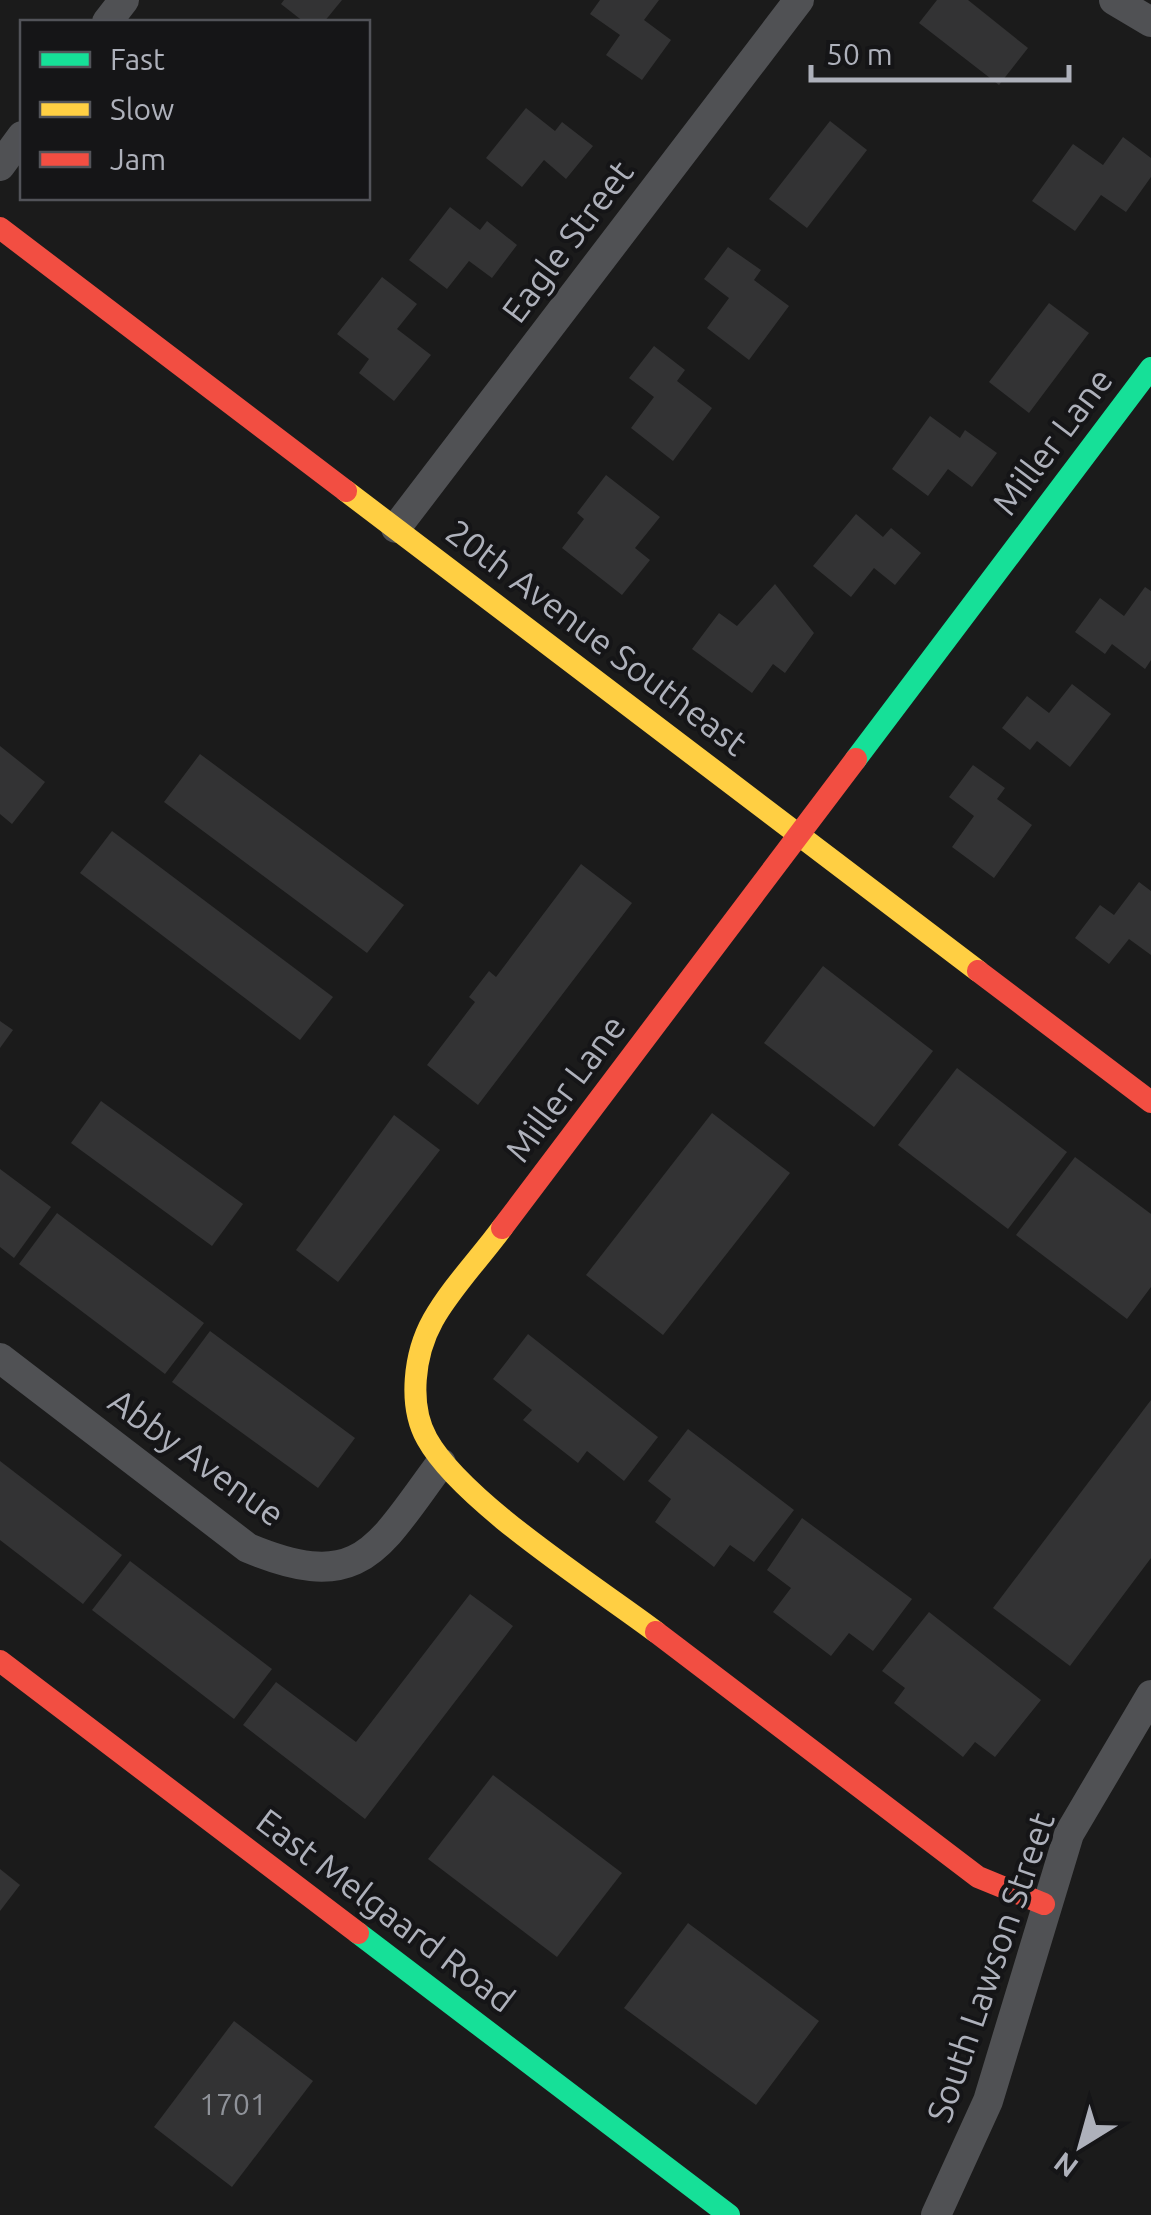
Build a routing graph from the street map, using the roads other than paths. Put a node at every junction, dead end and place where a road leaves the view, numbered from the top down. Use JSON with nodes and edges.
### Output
{"nodes":[{"id":1,"x":798,"y":0,"type":"edge"},
{"id":2,"x":1114,"y":0,"type":"edge"},
{"id":3,"x":1151,"y":22,"type":"edge"},
{"id":4,"x":20,"y":139,"type":"edge"},
{"id":5,"x":0,"y":166,"type":"edge"},
{"id":6,"x":0,"y":228,"type":"edge"},
{"id":7,"x":1151,"y":368,"type":"edge"},
{"id":8,"x":396,"y":528,"type":"junction"},
{"id":9,"x":800,"y":835,"type":"junction"},
{"id":10,"x":1151,"y":1102,"type":"edge"},
{"id":11,"x":0,"y":1358,"type":"edge"},
{"id":12,"x":441,"y":1463,"type":"junction"},
{"id":13,"x":0,"y":1661,"type":"edge"},
{"id":14,"x":1151,"y":1696,"type":"edge"},
{"id":15,"x":1044,"y":1904,"type":"junction"},
{"id":16,"x":729,"y":2215,"type":"edge"},
{"id":17,"x":936,"y":2215,"type":"edge"}],
"edges":[{"from":1,"to":8,"type":"street","name":"Eagle Street"},
{"from":2,"to":3,"type":"street"},
{"from":4,"to":5,"type":"street"},
{"from":6,"to":8,"type":"street","name":"20th Avenue Southeast"},
{"from":7,"to":9,"type":"street","name":"Miller Lane"},
{"from":8,"to":9,"type":"street","name":"20th Avenue Southeast"},
{"from":9,"to":10,"type":"street","name":"20th Avenue Southeast"},
{"from":9,"to":12,"type":"street","name":"Miller Lane"},
{"from":11,"to":12,"type":"street","name":"Abby Avenue"},
{"from":12,"to":15,"type":"street","name":"Miller Lane"},
{"from":13,"to":16,"type":"street","name":"East Melgaard Road"},
{"from":14,"to":15,"type":"street","name":"South Lawson Street"},
{"from":15,"to":17,"type":"street","name":"South Lawson Street"}]}
